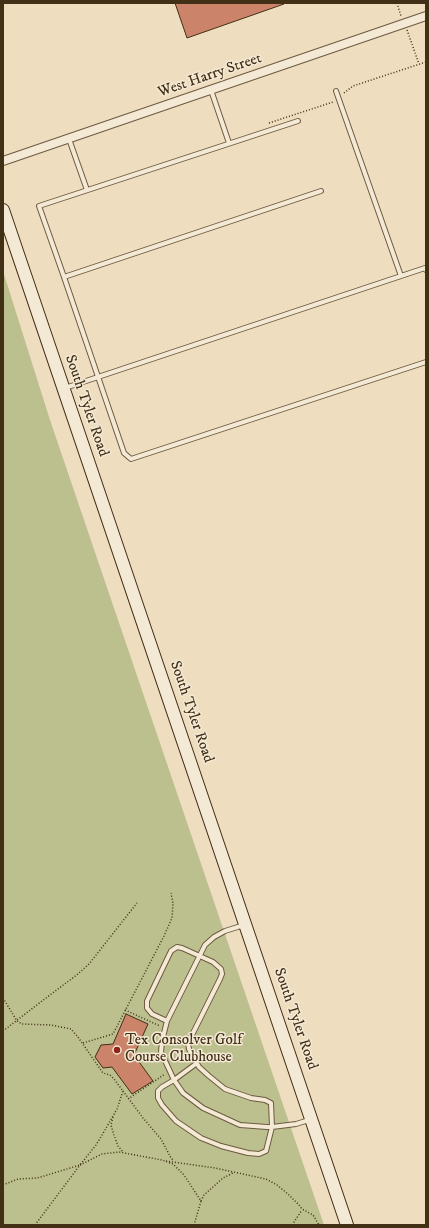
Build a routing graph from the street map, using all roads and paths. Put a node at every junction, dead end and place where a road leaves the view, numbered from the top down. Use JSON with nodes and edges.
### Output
{"nodes":[{"id":1,"x":396,"y":3,"type":"edge"},
{"id":2,"x":426,"y":16,"type":"edge"},
{"id":3,"x":404,"y":24,"type":"junction"},
{"id":4,"x":419,"y":64,"type":"dead end"},
{"id":5,"x":211,"y":90,"type":"junction"},
{"id":6,"x":336,"y":91,"type":"dead end"},
{"id":7,"x":298,"y":121,"type":"dead end"},
{"id":8,"x":69,"y":138,"type":"junction"},
{"id":9,"x":229,"y":144,"type":"junction"},
{"id":10,"x":3,"y":161,"type":"edge"},
{"id":11,"x":87,"y":190,"type":"junction"},
{"id":12,"x":322,"y":191,"type":"dead end"},
{"id":13,"x":3,"y":210,"type":"edge"},
{"id":14,"x":426,"y":270,"type":"edge"},
{"id":15,"x":401,"y":276,"type":"junction"},
{"id":16,"x":64,"y":277,"type":"junction"},
{"id":17,"x":426,"y":362,"type":"edge"},
{"id":18,"x":99,"y":377,"type":"junction"},
{"id":19,"x":64,"y":388,"type":"junction"},
{"id":20,"x":171,"y":893,"type":"dead end"},
{"id":21,"x":137,"y":904,"type":"dead end"},
{"id":22,"x":246,"y":925,"type":"junction"},
{"id":23,"x":199,"y":956,"type":"junction"},
{"id":24,"x":3,"y":998,"type":"edge"},
{"id":25,"x":126,"y":1010,"type":"junction"},
{"id":26,"x":17,"y":1021,"type":"junction"},
{"id":27,"x":167,"y":1021,"type":"junction"},
{"id":28,"x":165,"y":1029,"type":"junction"},
{"id":29,"x":3,"y":1031,"type":"edge"},
{"id":30,"x":82,"y":1043,"type":"junction"},
{"id":31,"x":197,"y":1063,"type":"junction"},
{"id":32,"x":169,"y":1070,"type":"junction"},
{"id":33,"x":174,"y":1080,"type":"junction"},
{"id":34,"x":123,"y":1091,"type":"junction"},
{"id":35,"x":128,"y":1099,"type":"junction"},
{"id":36,"x":113,"y":1115,"type":"junction"},
{"id":37,"x":311,"y":1119,"type":"junction"},
{"id":38,"x":272,"y":1127,"type":"junction"},
{"id":39,"x":124,"y":1153,"type":"junction"},
{"id":40,"x":162,"y":1160,"type":"junction"},
{"id":41,"x":174,"y":1162,"type":"junction"},
{"id":42,"x":80,"y":1165,"type":"junction"},
{"id":43,"x":234,"y":1172,"type":"junction"},
{"id":44,"x":3,"y":1185,"type":"edge"},
{"id":45,"x":200,"y":1201,"type":"junction"},
{"id":46,"x":302,"y":1210,"type":"junction"},
{"id":47,"x":35,"y":1225,"type":"edge"},
{"id":48,"x":194,"y":1225,"type":"edge"},
{"id":49,"x":292,"y":1225,"type":"edge"},
{"id":50,"x":319,"y":1225,"type":"edge"},
{"id":51,"x":347,"y":1225,"type":"edge"}],
"edges":[{"from":1,"to":3,"type":"path"},
{"from":2,"to":3,"type":"street","name":"West Harry Street"},
{"from":3,"to":4,"type":"path"},
{"from":3,"to":5,"type":"street","name":"West Harry Street"},
{"from":5,"to":8,"type":"street","name":"West Harry Street"},
{"from":5,"to":9,"type":"lane"},
{"from":6,"to":15,"type":"lane"},
{"from":7,"to":9,"type":"lane"},
{"from":8,"to":10,"type":"street","name":"West Harry Street"},
{"from":8,"to":11,"type":"lane"},
{"from":9,"to":11,"type":"lane"},
{"from":11,"to":16,"type":"lane"},
{"from":12,"to":16,"type":"lane"},
{"from":13,"to":19,"type":"street","name":"South Tyler Road"},
{"from":14,"to":15,"type":"lane"},
{"from":15,"to":18,"type":"lane"},
{"from":16,"to":18,"type":"lane"},
{"from":17,"to":18,"type":"lane"},
{"from":18,"to":19,"type":"lane"},
{"from":19,"to":22,"type":"street","name":"South Tyler Road"},
{"from":20,"to":25,"type":"path"},
{"from":21,"to":26,"type":"path"},
{"from":22,"to":23,"type":"lane"},
{"from":22,"to":37,"type":"street","name":"South Tyler Road"},
{"from":23,"to":27,"type":"lane"},
{"from":23,"to":27,"type":"lane"},
{"from":23,"to":31,"type":"lane"},
{"from":24,"to":26,"type":"path"},
{"from":25,"to":28,"type":"path"},
{"from":25,"to":30,"type":"path"},
{"from":26,"to":29,"type":"path"},
{"from":26,"to":30,"type":"path"},
{"from":27,"to":28,"type":"lane"},
{"from":28,"to":32,"type":"lane"},
{"from":30,"to":34,"type":"path"},
{"from":31,"to":33,"type":"lane"},
{"from":31,"to":38,"type":"lane"},
{"from":32,"to":33,"type":"lane"},
{"from":32,"to":35,"type":"path"},
{"from":33,"to":38,"type":"lane"},
{"from":33,"to":38,"type":"lane"},
{"from":34,"to":35,"type":"path"},
{"from":34,"to":36,"type":"path"},
{"from":35,"to":41,"type":"path"},
{"from":36,"to":39,"type":"path"},
{"from":36,"to":42,"type":"path"},
{"from":37,"to":38,"type":"lane"},
{"from":37,"to":51,"type":"street","name":"South Tyler Road"},
{"from":39,"to":40,"type":"path"},
{"from":39,"to":42,"type":"path"},
{"from":40,"to":41,"type":"path"},
{"from":40,"to":45,"type":"path"},
{"from":41,"to":43,"type":"path"},
{"from":42,"to":44,"type":"path"},
{"from":42,"to":47,"type":"path"},
{"from":43,"to":45,"type":"path"},
{"from":43,"to":46,"type":"path"},
{"from":45,"to":48,"type":"path"},
{"from":46,"to":49,"type":"path"},
{"from":46,"to":50,"type":"path"}]}
